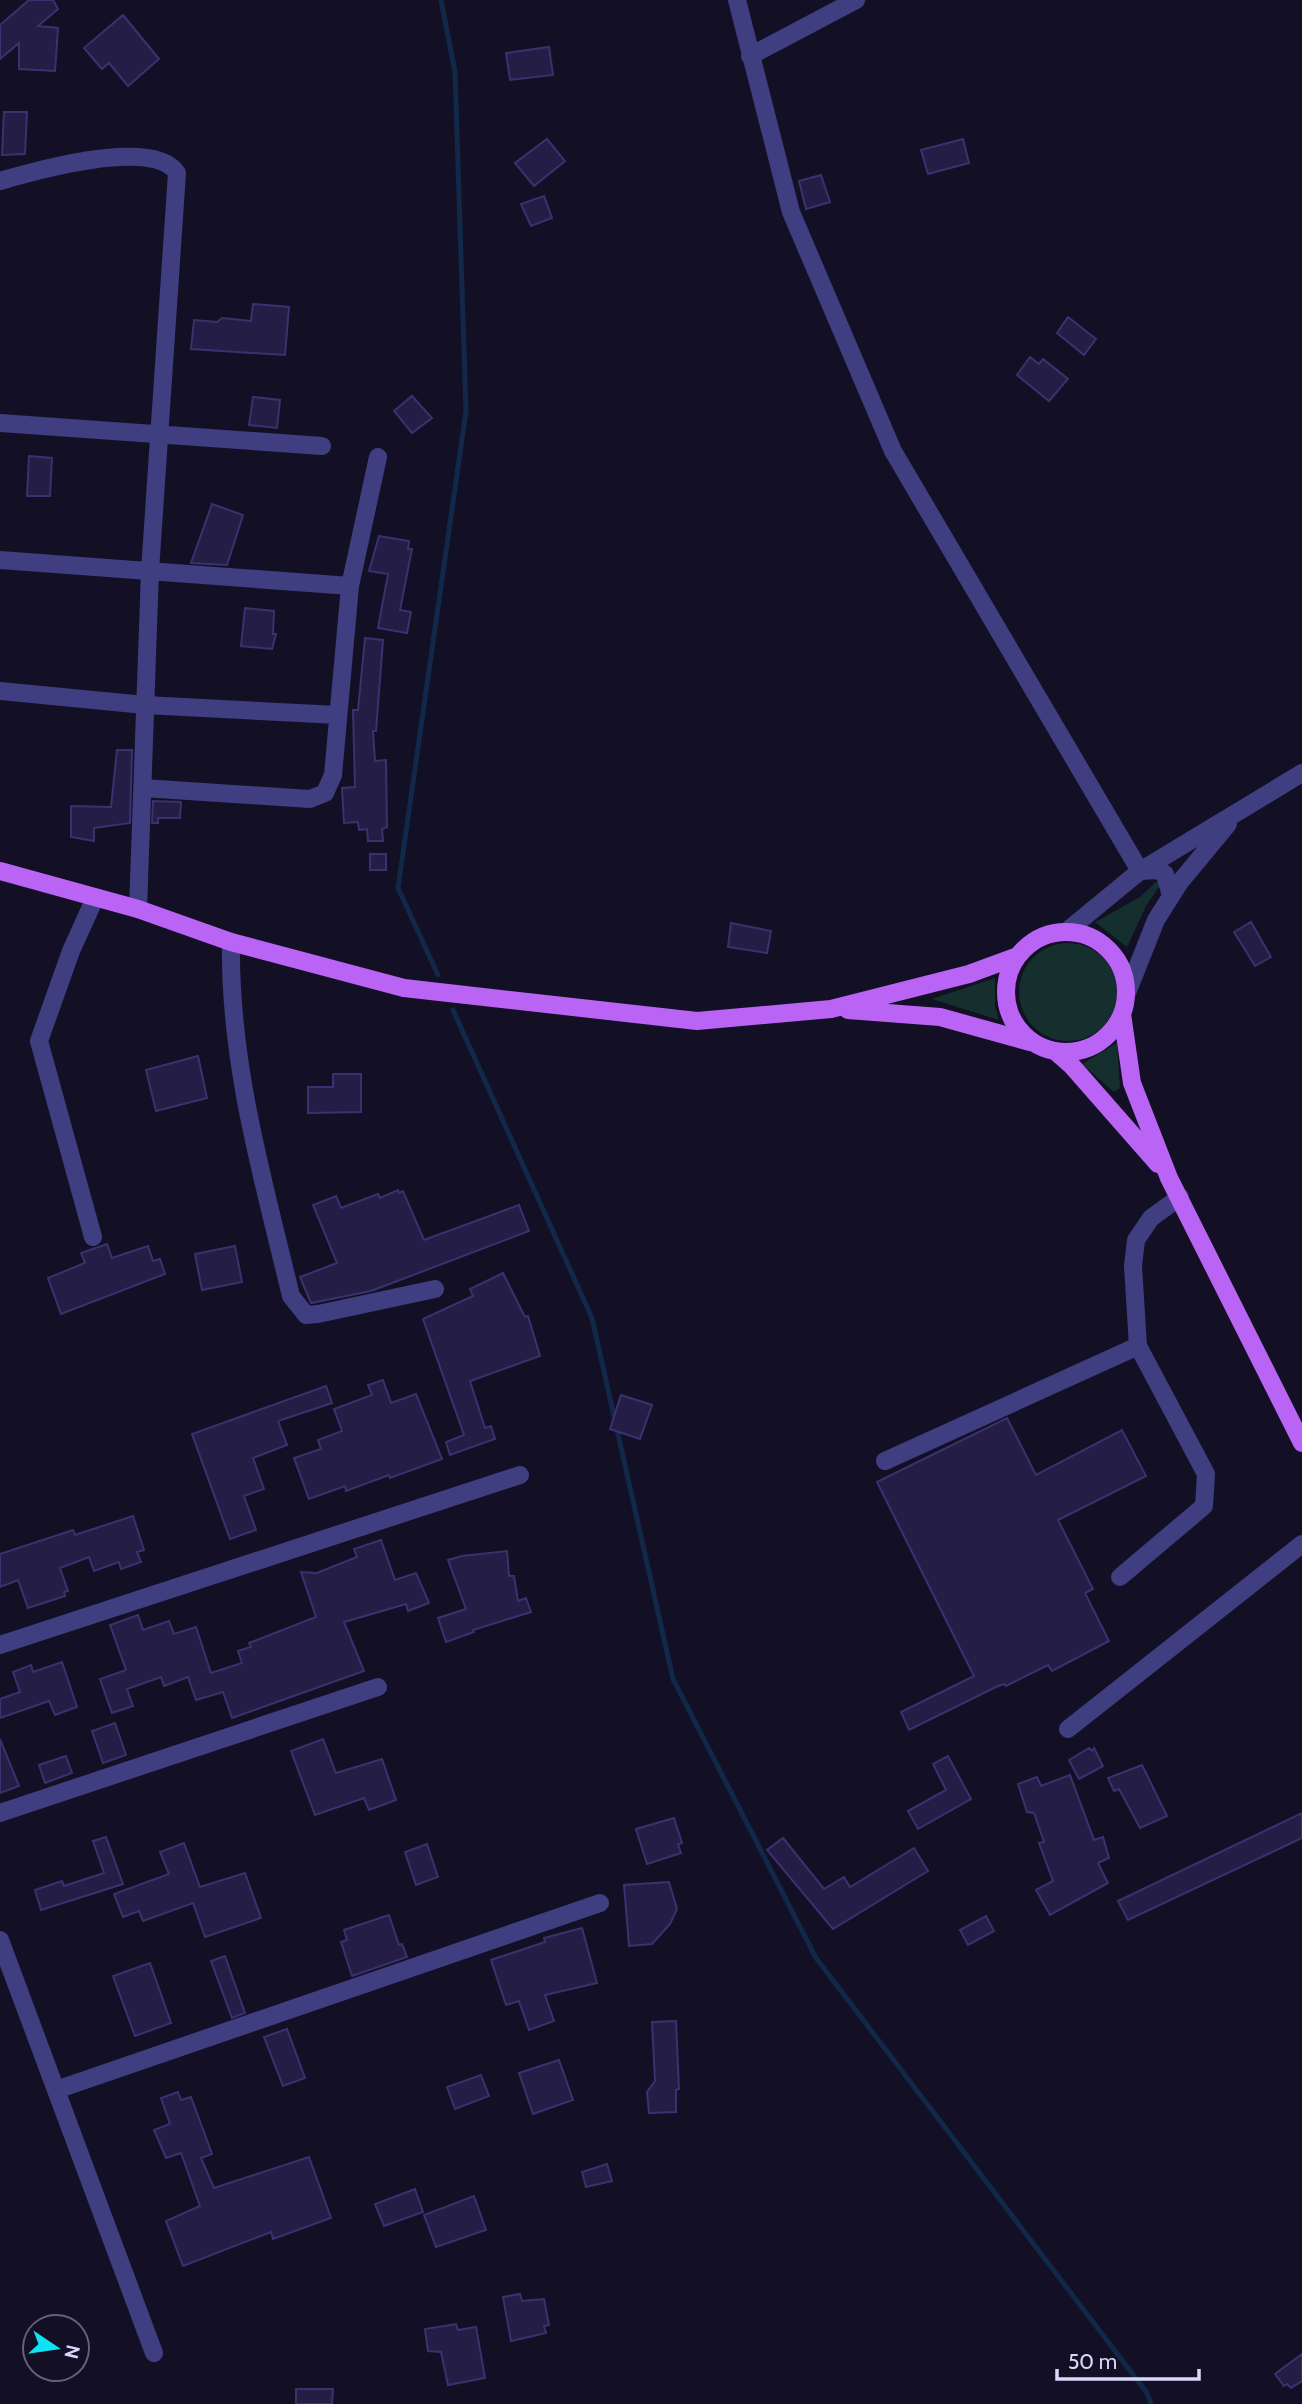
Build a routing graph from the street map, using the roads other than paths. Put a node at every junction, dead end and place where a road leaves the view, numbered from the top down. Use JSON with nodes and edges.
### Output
{"nodes":[{"id":1,"x":737,"y":0,"type":"edge"},
{"id":2,"x":856,"y":0,"type":"edge"},
{"id":3,"x":751,"y":56,"type":"junction"},
{"id":4,"x":0,"y":181,"type":"edge"},
{"id":5,"x":0,"y":423,"type":"edge"},
{"id":6,"x":157,"y":436,"type":"junction"},
{"id":7,"x":322,"y":446,"type":"dead end"},
{"id":8,"x":378,"y":457,"type":"dead end"},
{"id":9,"x":0,"y":560,"type":"edge"},
{"id":10,"x":150,"y":571,"type":"junction"},
{"id":11,"x":350,"y":586,"type":"junction"},
{"id":12,"x":0,"y":691,"type":"edge"},
{"id":13,"x":145,"y":705,"type":"junction"},
{"id":14,"x":338,"y":715,"type":"junction"},
{"id":15,"x":1302,"y":773,"type":"edge"},
{"id":16,"x":143,"y":788,"type":"junction"},
{"id":17,"x":1235,"y":816,"type":"junction"},
{"id":18,"x":0,"y":871,"type":"edge"},
{"id":19,"x":1140,"y":871,"type":"junction"},
{"id":20,"x":1171,"y":896,"type":"junction"},
{"id":21,"x":95,"y":898,"type":"junction"},
{"id":22,"x":138,"y":909,"type":"junction"},
{"id":23,"x":1067,"y":932,"type":"junction"},
{"id":24,"x":231,"y":943,"type":"junction"},
{"id":25,"x":1018,"y":956,"type":"junction"},
{"id":26,"x":1127,"y":993,"type":"junction"},
{"id":27,"x":831,"y":1009,"type":"junction"},
{"id":28,"x":1122,"y":1014,"type":"junction"},
{"id":29,"x":1036,"y":1044,"type":"junction"},
{"id":30,"x":1055,"y":1051,"type":"junction"},
{"id":31,"x":1169,"y":1178,"type":"junction"},
{"id":32,"x":1180,"y":1197,"type":"junction"},
{"id":33,"x":93,"y":1237,"type":"dead end"},
{"id":34,"x":435,"y":1289,"type":"dead end"},
{"id":35,"x":1138,"y":1346,"type":"junction"},
{"id":36,"x":1302,"y":1443,"type":"edge"},
{"id":37,"x":885,"y":1461,"type":"dead end"},
{"id":38,"x":520,"y":1475,"type":"dead end"},
{"id":39,"x":1302,"y":1544,"type":"edge"},
{"id":40,"x":1120,"y":1577,"type":"dead end"},
{"id":41,"x":0,"y":1645,"type":"edge"},
{"id":42,"x":377,"y":1687,"type":"dead end"},
{"id":43,"x":1068,"y":1730,"type":"dead end"},
{"id":44,"x":0,"y":1813,"type":"edge"},
{"id":45,"x":600,"y":1903,"type":"dead end"},
{"id":46,"x":0,"y":1940,"type":"edge"},
{"id":47,"x":56,"y":2090,"type":"junction"},
{"id":48,"x":154,"y":2353,"type":"dead end"}],
"edges":[{"from":1,"to":3,"type":"street"},
{"from":2,"to":3,"type":"street"},
{"from":3,"to":19,"type":"street"},
{"from":4,"to":6,"type":"street"},
{"from":5,"to":6,"type":"street"},
{"from":6,"to":7,"type":"street"},
{"from":6,"to":10,"type":"street"},
{"from":8,"to":11,"type":"street"},
{"from":9,"to":10,"type":"street"},
{"from":10,"to":11,"type":"street"},
{"from":10,"to":13,"type":"street"},
{"from":11,"to":14,"type":"street"},
{"from":12,"to":13,"type":"street"},
{"from":13,"to":14,"type":"street"},
{"from":13,"to":16,"type":"street"},
{"from":14,"to":16,"type":"street"},
{"from":15,"to":17,"type":"street"},
{"from":16,"to":22,"type":"street"},
{"from":17,"to":19,"type":"street"},
{"from":17,"to":20,"type":"street"},
{"from":18,"to":21,"type":"main road"},
{"from":19,"to":20,"type":"street"},
{"from":19,"to":23,"type":"street"},
{"from":20,"to":26,"type":"street"},
{"from":21,"to":22,"type":"main road"},
{"from":21,"to":33,"type":"street"},
{"from":22,"to":24,"type":"main road"},
{"from":23,"to":25,"type":"main road"},
{"from":23,"to":26,"type":"main road"},
{"from":24,"to":27,"type":"main road"},
{"from":24,"to":34,"type":"street"},
{"from":25,"to":27,"type":"main road"},
{"from":25,"to":29,"type":"main road"},
{"from":26,"to":28,"type":"main road"},
{"from":27,"to":29,"type":"main road"},
{"from":28,"to":30,"type":"main road"},
{"from":28,"to":31,"type":"main road"},
{"from":29,"to":30,"type":"main road"},
{"from":30,"to":31,"type":"main road"},
{"from":31,"to":32,"type":"main road"},
{"from":32,"to":35,"type":"street"},
{"from":32,"to":36,"type":"main road"},
{"from":35,"to":37,"type":"street"},
{"from":35,"to":40,"type":"street"},
{"from":38,"to":41,"type":"street"},
{"from":39,"to":43,"type":"street"},
{"from":42,"to":44,"type":"street"},
{"from":45,"to":47,"type":"street"},
{"from":46,"to":47,"type":"street"},
{"from":47,"to":48,"type":"street"}]}
